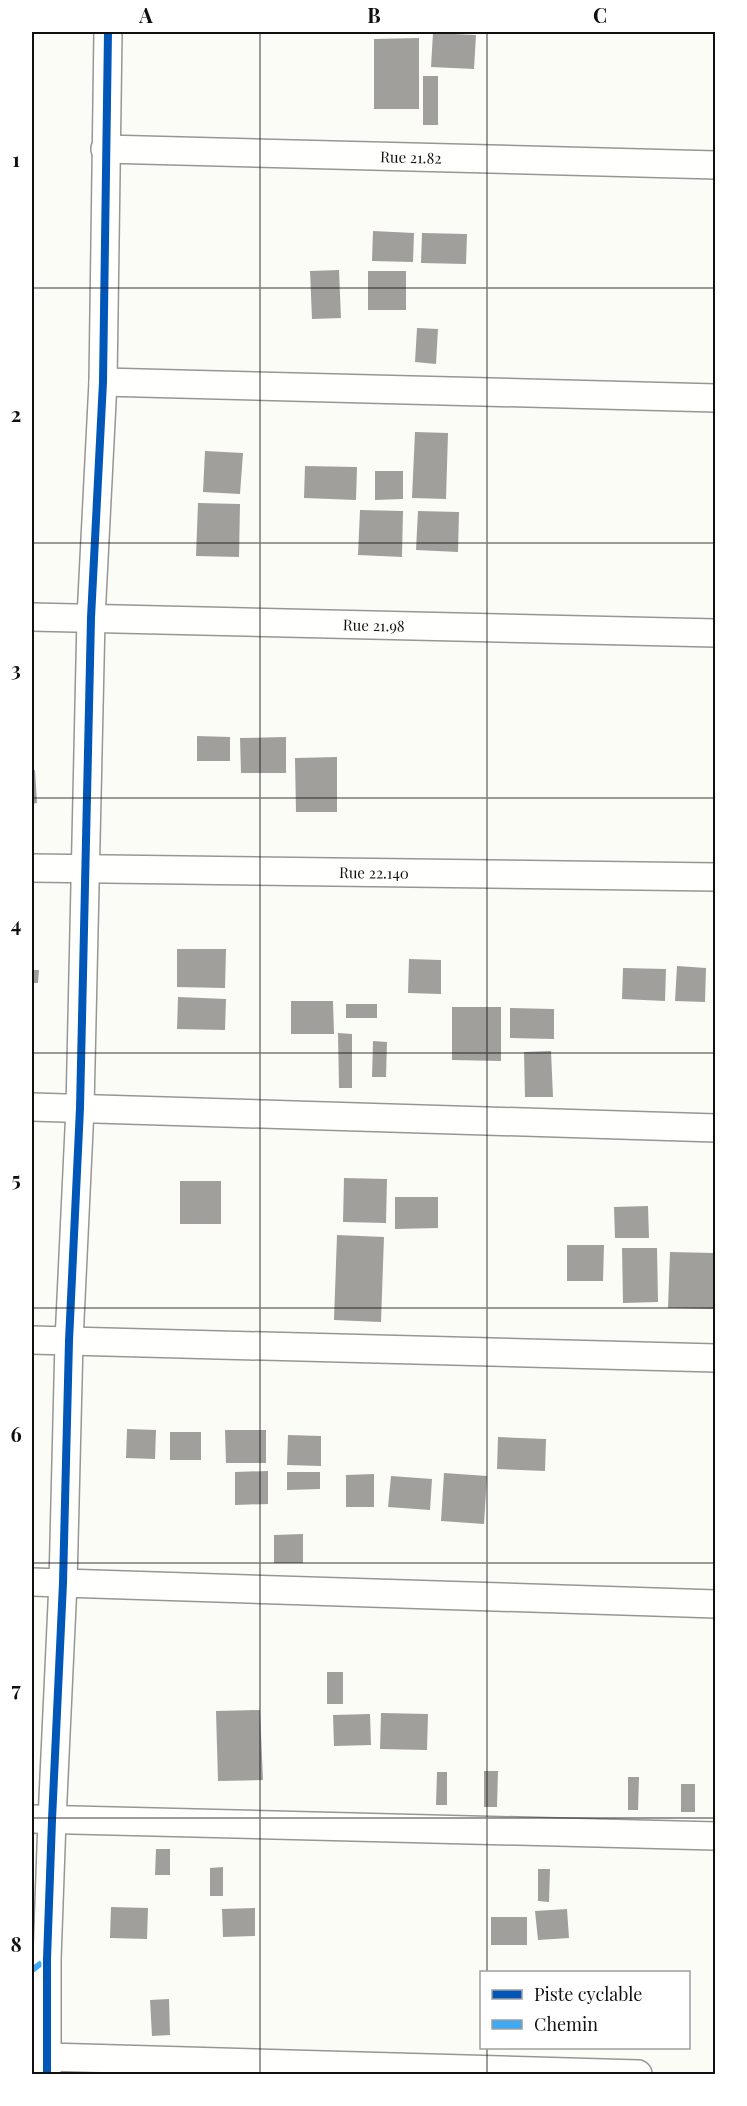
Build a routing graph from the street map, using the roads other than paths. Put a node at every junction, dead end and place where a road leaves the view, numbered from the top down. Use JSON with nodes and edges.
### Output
{"nodes":[{"id":1,"x":108,"y":32,"type":"edge"},
{"id":2,"x":105,"y":149,"type":"junction"},
{"id":3,"x":716,"y":165,"type":"edge"},
{"id":4,"x":103,"y":382,"type":"junction"},
{"id":5,"x":716,"y":398,"type":"edge"},
{"id":6,"x":32,"y":617,"type":"edge"},
{"id":7,"x":91,"y":618,"type":"junction"},
{"id":8,"x":716,"y":633,"type":"edge"},
{"id":9,"x":32,"y":868,"type":"edge"},
{"id":10,"x":86,"y":869,"type":"junction"},
{"id":11,"x":716,"y":877,"type":"edge"},
{"id":12,"x":32,"y":1107,"type":"edge"},
{"id":13,"x":80,"y":1108,"type":"junction"},
{"id":14,"x":716,"y":1128,"type":"edge"},
{"id":15,"x":32,"y":1340,"type":"edge"},
{"id":16,"x":69,"y":1341,"type":"junction"},
{"id":17,"x":716,"y":1358,"type":"edge"},
{"id":18,"x":32,"y":1582,"type":"edge"},
{"id":19,"x":63,"y":1583,"type":"junction"},
{"id":20,"x":716,"y":1604,"type":"edge"},
{"id":21,"x":42,"y":1819,"type":"edge"},
{"id":22,"x":716,"y":1836,"type":"edge"},
{"id":23,"x":47,"y":2066,"type":"edge"},
{"id":24,"x":638,"y":2074,"type":"edge"}],
"edges":[{"from":1,"to":2,"type":"street"},
{"from":2,"to":3,"type":"street","name":"Rue 21.82"},
{"from":2,"to":4,"type":"street"},
{"from":4,"to":5,"type":"street"},
{"from":4,"to":7,"type":"street"},
{"from":6,"to":7,"type":"street","name":"Rue 21.98"},
{"from":7,"to":8,"type":"street","name":"Rue 21.98"},
{"from":7,"to":10,"type":"street"},
{"from":9,"to":10,"type":"street","name":"Rue 22.140"},
{"from":10,"to":11,"type":"street","name":"Rue 22.140"},
{"from":10,"to":13,"type":"street"},
{"from":12,"to":13,"type":"street"},
{"from":13,"to":14,"type":"street"},
{"from":13,"to":16,"type":"street"},
{"from":15,"to":16,"type":"street"},
{"from":16,"to":17,"type":"street"},
{"from":16,"to":19,"type":"street"},
{"from":18,"to":19,"type":"street"},
{"from":19,"to":20,"type":"street"},
{"from":19,"to":21,"type":"street"},
{"from":21,"to":22,"type":"street"},
{"from":21,"to":23,"type":"street"},
{"from":23,"to":24,"type":"street"}]}
